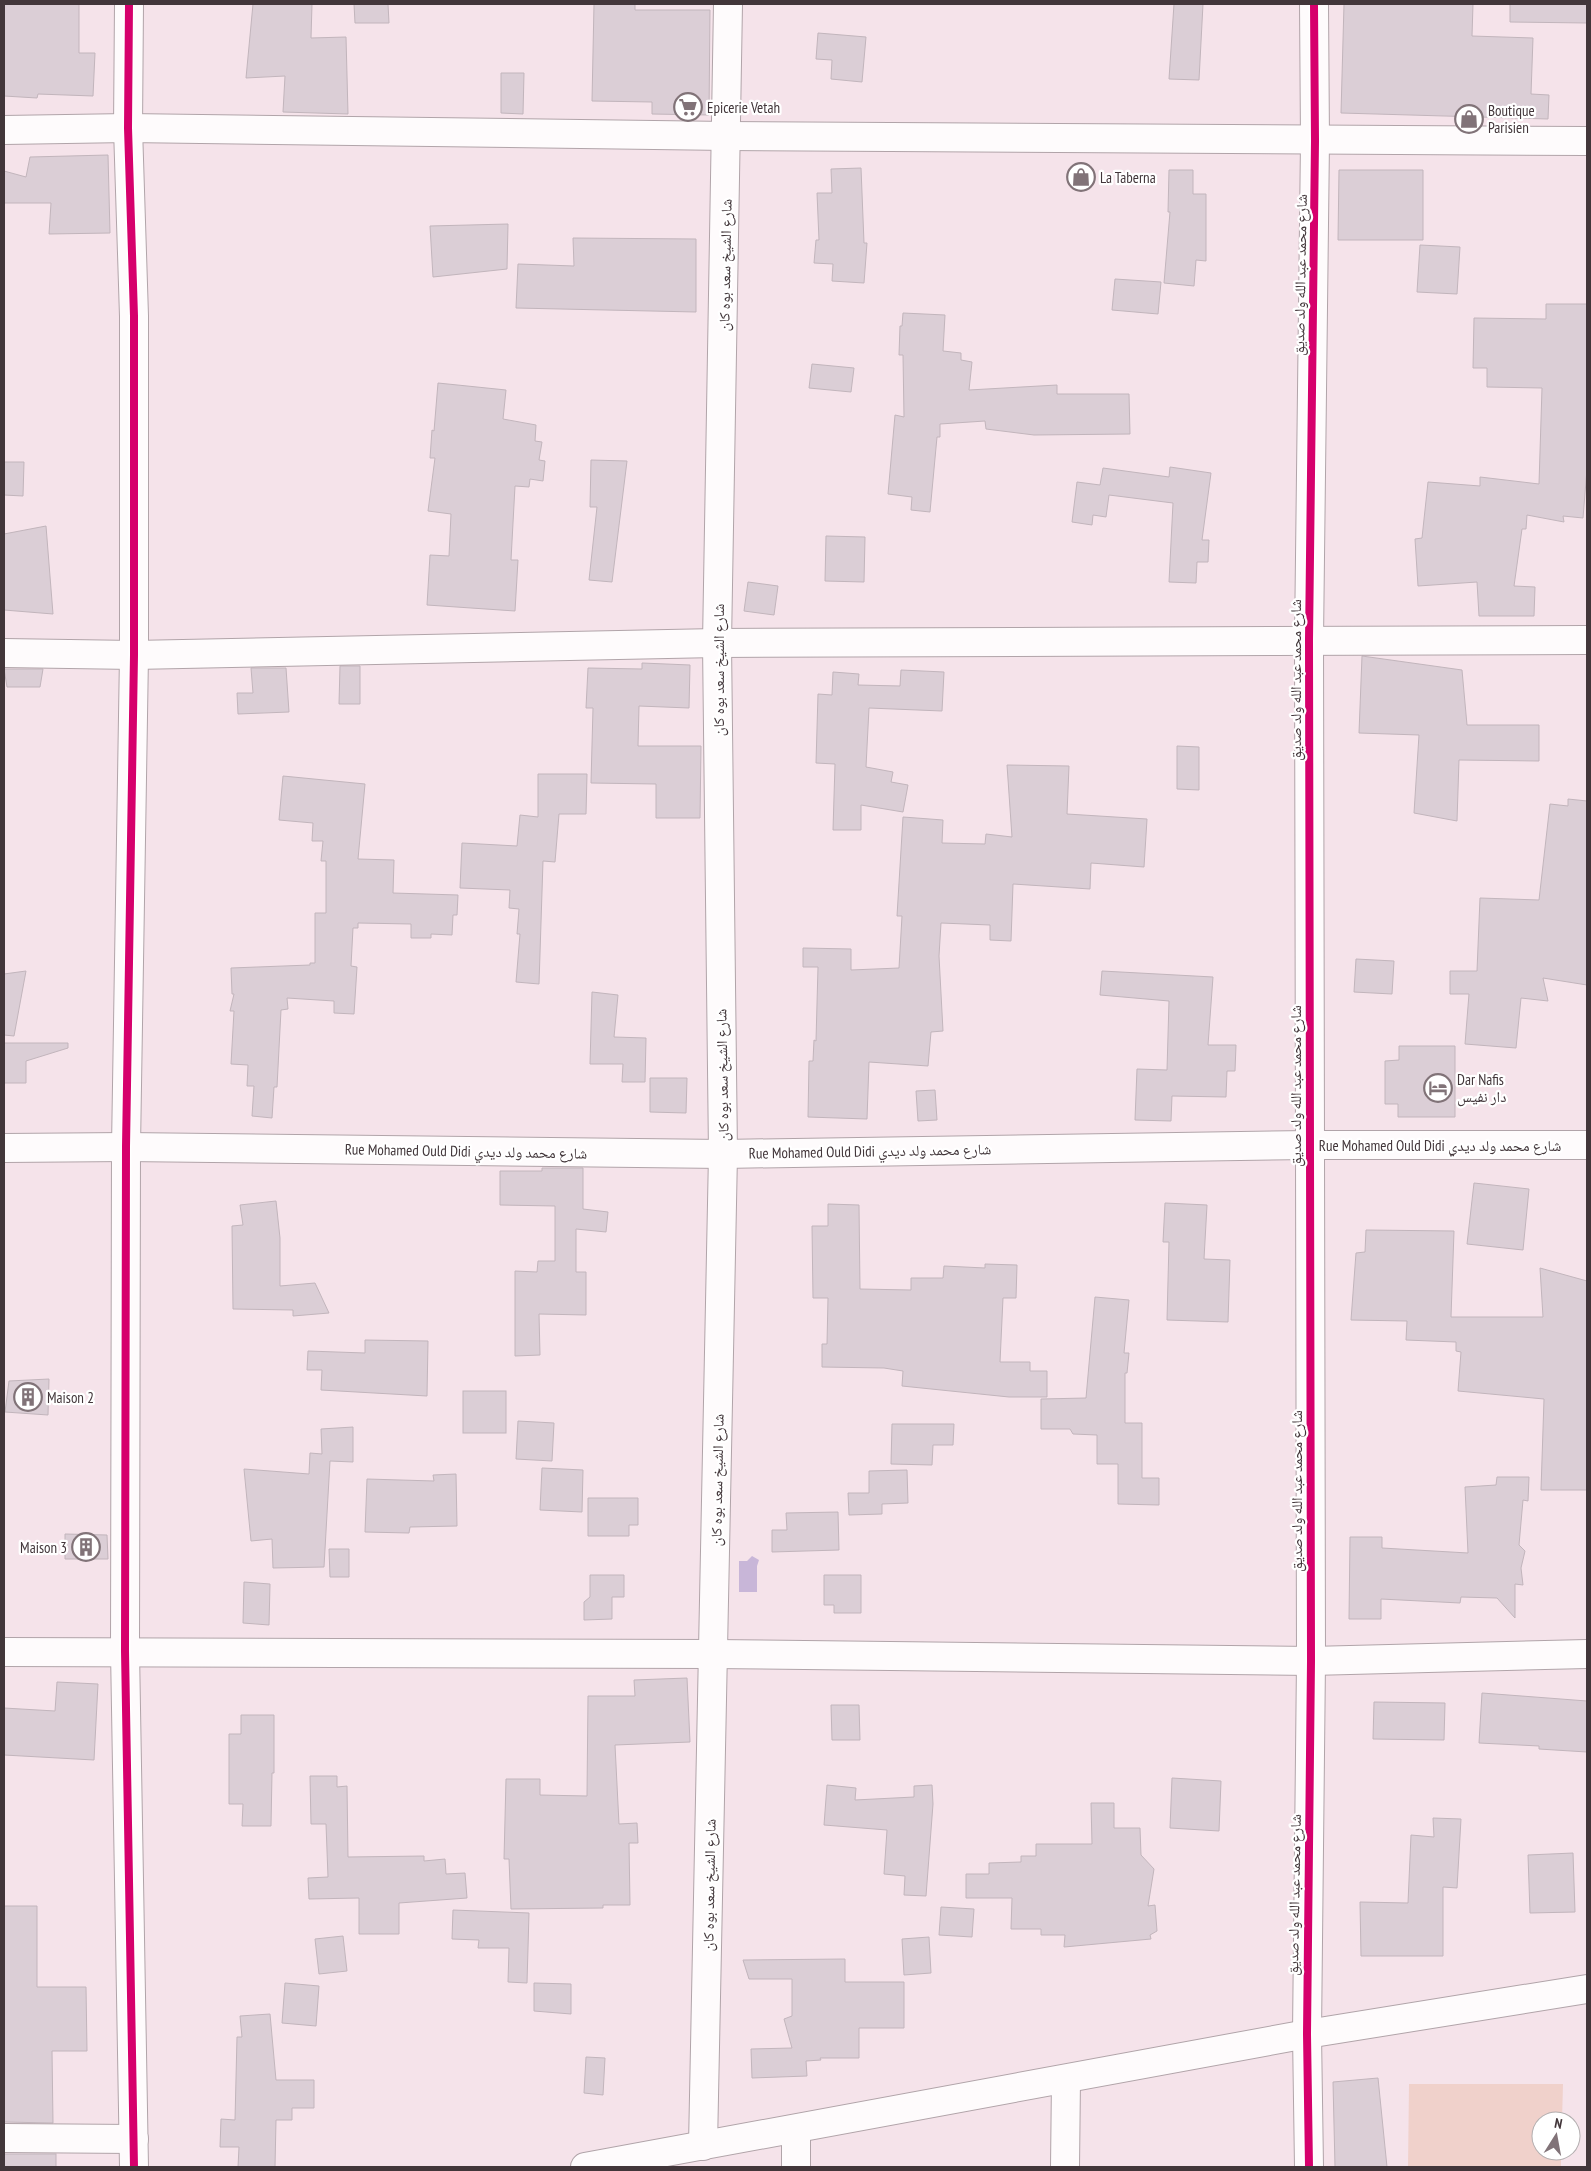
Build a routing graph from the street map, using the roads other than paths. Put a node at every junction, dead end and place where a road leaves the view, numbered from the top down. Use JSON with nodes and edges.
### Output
{"nodes":[{"id":1,"x":129,"y":4,"type":"edge"},
{"id":2,"x":728,"y":4,"type":"edge"},
{"id":3,"x":1314,"y":4,"type":"edge"},
{"id":4,"x":128,"y":128,"type":"junction"},
{"id":5,"x":4,"y":130,"type":"edge"},
{"id":6,"x":727,"y":136,"type":"junction"},
{"id":7,"x":1315,"y":140,"type":"junction"},
{"id":8,"x":1587,"y":141,"type":"edge"},
{"id":9,"x":1309,"y":640,"type":"junction"},
{"id":10,"x":1587,"y":640,"type":"edge"},
{"id":11,"x":717,"y":643,"type":"junction"},
{"id":12,"x":4,"y":653,"type":"edge"},
{"id":13,"x":134,"y":655,"type":"junction"},
{"id":14,"x":1587,"y":1144,"type":"edge"},
{"id":15,"x":1309,"y":1145,"type":"junction"},
{"id":16,"x":126,"y":1147,"type":"junction"},
{"id":17,"x":4,"y":1148,"type":"edge"},
{"id":18,"x":723,"y":1154,"type":"junction"},
{"id":19,"x":124,"y":1651,"type":"junction"},
{"id":20,"x":4,"y":1652,"type":"edge"},
{"id":21,"x":713,"y":1654,"type":"junction"},
{"id":22,"x":1587,"y":1654,"type":"edge"},
{"id":23,"x":1310,"y":1661,"type":"junction"},
{"id":24,"x":1587,"y":1989,"type":"edge"},
{"id":25,"x":1307,"y":2034,"type":"junction"},
{"id":26,"x":1066,"y":2079,"type":"junction"},
{"id":27,"x":796,"y":2129,"type":"junction"},
{"id":28,"x":4,"y":2138,"type":"edge"},
{"id":29,"x":134,"y":2139,"type":"junction"},
{"id":30,"x":703,"y":2146,"type":"junction"},
{"id":31,"x":134,"y":2167,"type":"edge"},
{"id":32,"x":585,"y":2167,"type":"edge"},
{"id":33,"x":796,"y":2167,"type":"edge"},
{"id":34,"x":1065,"y":2167,"type":"edge"},
{"id":35,"x":1309,"y":2167,"type":"edge"}],
"edges":[{"from":1,"to":4,"type":"street"},
{"from":2,"to":6,"type":"street","name":"شارع الشيخ سعد بوه كان"},
{"from":3,"to":7,"type":"street","name":"شارع محمد عبد الله ولد صديق"},
{"from":4,"to":5,"type":"street"},
{"from":4,"to":6,"type":"street"},
{"from":4,"to":13,"type":"street"},
{"from":6,"to":7,"type":"street"},
{"from":6,"to":11,"type":"street","name":"شارع الشيخ سعد بوه كان"},
{"from":7,"to":8,"type":"street"},
{"from":7,"to":9,"type":"street","name":"شارع محمد عبد الله ولد صديق"},
{"from":9,"to":10,"type":"street"},
{"from":9,"to":11,"type":"street"},
{"from":9,"to":15,"type":"street","name":"شارع محمد عبد الله ولد صديق"},
{"from":11,"to":13,"type":"street"},
{"from":11,"to":18,"type":"street","name":"شارع الشيخ سعد بوه كان"},
{"from":12,"to":13,"type":"street"},
{"from":13,"to":16,"type":"street"},
{"from":14,"to":15,"type":"street","name":"Rue Mohamed Ould Didi شارع محمد ولد ديدي"},
{"from":15,"to":18,"type":"street","name":"Rue Mohamed Ould Didi شارع محمد ولد ديدي"},
{"from":15,"to":23,"type":"street","name":"شارع محمد عبد الله ولد صديق"},
{"from":16,"to":17,"type":"street","name":"Rue Mohamed Ould Didi شارع محمد ولد ديدي"},
{"from":16,"to":18,"type":"street","name":"Rue Mohamed Ould Didi شارع محمد ولد ديدي"},
{"from":16,"to":19,"type":"street"},
{"from":18,"to":21,"type":"street","name":"شارع الشيخ سعد بوه كان"},
{"from":19,"to":20,"type":"street"},
{"from":19,"to":21,"type":"street"},
{"from":19,"to":29,"type":"street"},
{"from":21,"to":23,"type":"street"},
{"from":21,"to":30,"type":"street","name":"شارع الشيخ سعد بوه كان"},
{"from":22,"to":23,"type":"street"},
{"from":23,"to":25,"type":"street","name":"شارع محمد عبد الله ولد صديق"},
{"from":24,"to":25,"type":"street"},
{"from":25,"to":26,"type":"street"},
{"from":25,"to":35,"type":"street","name":"شارع محمد عبد الله ولد صديق"},
{"from":26,"to":27,"type":"street"},
{"from":26,"to":34,"type":"street"},
{"from":27,"to":30,"type":"street"},
{"from":27,"to":33,"type":"street"},
{"from":28,"to":29,"type":"street"},
{"from":29,"to":31,"type":"street"},
{"from":30,"to":32,"type":"street"}]}
